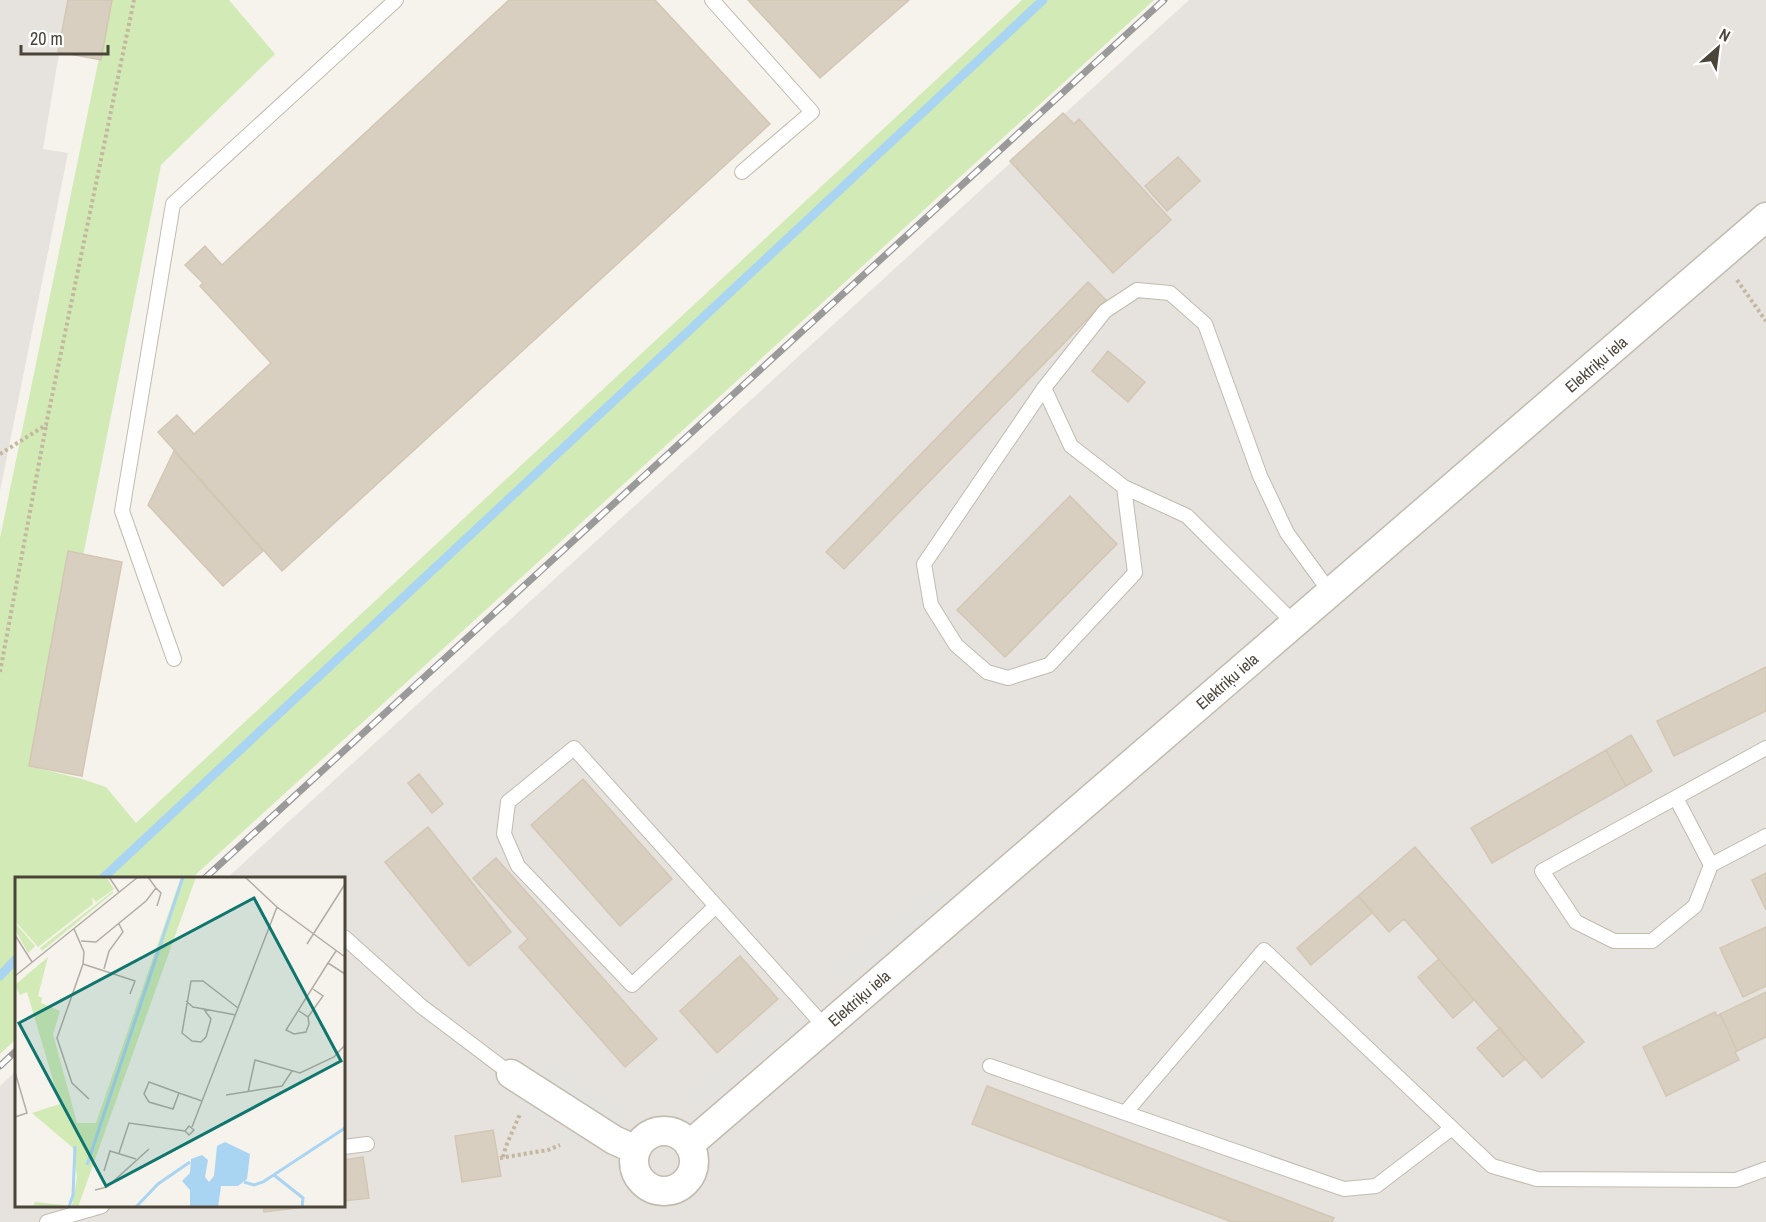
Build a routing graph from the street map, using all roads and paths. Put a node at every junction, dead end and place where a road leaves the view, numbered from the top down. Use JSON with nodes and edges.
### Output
{"nodes":[{"id":1,"x":134,"y":0,"type":"edge"},
{"id":2,"x":396,"y":0,"type":"edge"},
{"id":3,"x":712,"y":0,"type":"edge"},
{"id":4,"x":742,"y":172,"type":"dead end"},
{"id":5,"x":1766,"y":217,"type":"edge"},
{"id":6,"x":1721,"y":256,"type":"junction"},
{"id":7,"x":1766,"y":321,"type":"edge"},
{"id":8,"x":1044,"y":388,"type":"junction"},
{"id":9,"x":46,"y":425,"type":"junction"},
{"id":10,"x":0,"y":454,"type":"edge"},
{"id":11,"x":1124,"y":486,"type":"junction"},
{"id":12,"x":1330,"y":592,"type":"junction"},
{"id":13,"x":1294,"y":623,"type":"junction"},
{"id":14,"x":174,"y":659,"type":"dead end"},
{"id":15,"x":0,"y":672,"type":"edge"},
{"id":16,"x":1766,"y":748,"type":"edge"},
{"id":17,"x":1676,"y":798,"type":"junction"},
{"id":18,"x":1766,"y":836,"type":"edge"},
{"id":19,"x":1711,"y":865,"type":"junction"},
{"id":20,"x":716,"y":906,"type":"junction"},
{"id":21,"x":345,"y":938,"type":"edge"},
{"id":22,"x":825,"y":1027,"type":"junction"},
{"id":23,"x":990,"y":1066,"type":"dead end"},
{"id":24,"x":512,"y":1074,"type":"joint"},
{"id":25,"x":1125,"y":1113,"type":"junction"},
{"id":26,"x":520,"y":1114,"type":"dead end"},
{"id":27,"x":1452,"y":1128,"type":"junction"},
{"id":28,"x":367,"y":1144,"type":"dead end"},
{"id":29,"x":560,"y":1144,"type":"dead end"},
{"id":30,"x":689,"y":1145,"type":"junction"},
{"id":31,"x":345,"y":1147,"type":"edge"},
{"id":32,"x":636,"y":1150,"type":"junction"},
{"id":33,"x":1766,"y":1169,"type":"edge"},
{"id":34,"x":99,"y":1207,"type":"edge"},
{"id":35,"x":47,"y":1222,"type":"edge"}],
"edges":[{"from":1,"to":9,"type":"path"},
{"from":2,"to":14,"type":"lane"},
{"from":3,"to":4,"type":"lane"},
{"from":5,"to":6,"type":"street","name":"Elektriķu iela"},
{"from":6,"to":7,"type":"path"},
{"from":6,"to":12,"type":"street","name":"Elektriķu iela"},
{"from":8,"to":11,"type":"lane"},
{"from":8,"to":11,"type":"lane"},
{"from":8,"to":12,"type":"lane"},
{"from":9,"to":10,"type":"path"},
{"from":9,"to":15,"type":"path"},
{"from":11,"to":13,"type":"lane"},
{"from":12,"to":13,"type":"street","name":"Elektriķu iela"},
{"from":13,"to":22,"type":"street","name":"Elektriķu iela"},
{"from":16,"to":17,"type":"lane"},
{"from":17,"to":19,"type":"lane"},
{"from":17,"to":19,"type":"lane"},
{"from":18,"to":19,"type":"lane"},
{"from":20,"to":20,"type":"lane"},
{"from":20,"to":22,"type":"lane"},
{"from":21,"to":24,"type":"lane"},
{"from":22,"to":30,"type":"street","name":"Elektriķu iela"},
{"from":23,"to":25,"type":"lane"},
{"from":24,"to":32,"type":"street"},
{"from":25,"to":27,"type":"lane"},
{"from":25,"to":27,"type":"lane"},
{"from":26,"to":29,"type":"path"},
{"from":27,"to":33,"type":"lane"},
{"from":28,"to":31,"type":"lane"},
{"from":30,"to":32,"type":"street"},
{"from":30,"to":32,"type":"street"},
{"from":34,"to":35,"type":"lane"}]}
